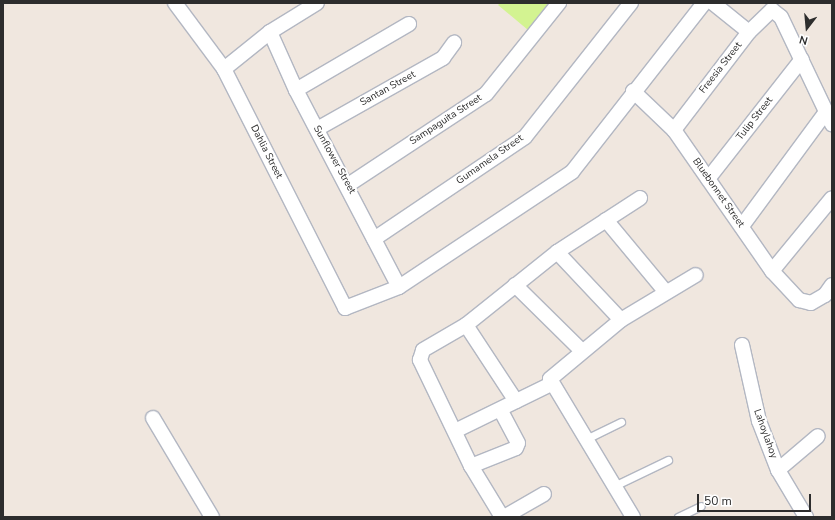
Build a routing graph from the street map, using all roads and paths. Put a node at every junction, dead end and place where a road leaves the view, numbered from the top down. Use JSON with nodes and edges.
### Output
{"nodes":[{"id":1,"x":175,"y":3,"type":"edge"},
{"id":2,"x":316,"y":3,"type":"edge"},
{"id":3,"x":559,"y":3,"type":"edge"},
{"id":4,"x":631,"y":3,"type":"edge"},
{"id":5,"x":704,"y":3,"type":"edge"},
{"id":6,"x":713,"y":3,"type":"edge"},
{"id":7,"x":409,"y":24,"type":"dead end"},
{"id":8,"x":270,"y":32,"type":"junction"},
{"id":9,"x":749,"y":32,"type":"junction"},
{"id":10,"x":454,"y":43,"type":"dead end"},
{"id":11,"x":802,"y":58,"type":"junction"},
{"id":12,"x":224,"y":69,"type":"junction"},
{"id":13,"x":296,"y":90,"type":"junction"},
{"id":14,"x":633,"y":91,"type":"junction"},
{"id":15,"x":829,"y":118,"type":"edge"},
{"id":16,"x":316,"y":129,"type":"junction"},
{"id":17,"x":674,"y":130,"type":"junction"},
{"id":18,"x":708,"y":179,"type":"junction"},
{"id":19,"x":348,"y":185,"type":"junction"},
{"id":20,"x":640,"y":198,"type":"dead end"},
{"id":21,"x":832,"y":198,"type":"edge"},
{"id":22,"x":606,"y":220,"type":"junction"},
{"id":23,"x":742,"y":226,"type":"junction"},
{"id":24,"x":374,"y":239,"type":"junction"},
{"id":25,"x":556,"y":252,"type":"junction"},
{"id":26,"x":772,"y":271,"type":"junction"},
{"id":27,"x":696,"y":275,"type":"dead end"},
{"id":28,"x":515,"y":285,"type":"junction"},
{"id":29,"x":832,"y":285,"type":"edge"},
{"id":30,"x":399,"y":287,"type":"junction"},
{"id":31,"x":665,"y":290,"type":"junction"},
{"id":32,"x":621,"y":320,"type":"junction"},
{"id":33,"x":466,"y":325,"type":"junction"},
{"id":34,"x":742,"y":345,"type":"dead end"},
{"id":35,"x":581,"y":350,"type":"junction"},
{"id":36,"x":551,"y":384,"type":"junction"},
{"id":37,"x":516,"y":401,"type":"junction"},
{"id":38,"x":501,"y":411,"type":"junction"},
{"id":39,"x":153,"y":418,"type":"dead end"},
{"id":40,"x":621,"y":422,"type":"dead end"},
{"id":41,"x":455,"y":431,"type":"junction"},
{"id":42,"x":818,"y":436,"type":"dead end"},
{"id":43,"x":586,"y":439,"type":"junction"},
{"id":44,"x":668,"y":460,"type":"dead end"},
{"id":45,"x":472,"y":466,"type":"junction"},
{"id":46,"x":778,"y":470,"type":"junction"},
{"id":47,"x":614,"y":486,"type":"junction"},
{"id":48,"x":544,"y":494,"type":"dead end"},
{"id":49,"x":701,"y":506,"type":"dead end"},
{"id":50,"x":212,"y":517,"type":"edge"},
{"id":51,"x":503,"y":517,"type":"edge"},
{"id":52,"x":633,"y":517,"type":"edge"},
{"id":53,"x":678,"y":517,"type":"edge"},
{"id":54,"x":806,"y":517,"type":"edge"}],
"edges":[{"from":1,"to":12,"type":"street","name":"Dahlia Street"},
{"from":2,"to":8,"type":"street"},
{"from":3,"to":19,"type":"street","name":"Sampaguita Street"},
{"from":4,"to":24,"type":"street","name":"Gumamela Street"},
{"from":5,"to":14,"type":"street"},
{"from":6,"to":9,"type":"street"},
{"from":7,"to":13,"type":"street"},
{"from":8,"to":12,"type":"street"},
{"from":8,"to":13,"type":"street","name":"Sunflower Street"},
{"from":9,"to":11,"type":"street","name":"Freesia Street"},
{"from":9,"to":17,"type":"street","name":"Freesia Street"},
{"from":10,"to":16,"type":"street","name":"Santan Street"},
{"from":11,"to":15,"type":"street"},
{"from":11,"to":18,"type":"street","name":"Tulip Street"},
{"from":12,"to":30,"type":"street","name":"Dahlia Street"},
{"from":13,"to":16,"type":"street","name":"Sunflower Street"},
{"from":14,"to":17,"type":"street","name":"Bluebonnet Street"},
{"from":14,"to":30,"type":"street"},
{"from":15,"to":23,"type":"street"},
{"from":16,"to":19,"type":"street","name":"Sunflower Street"},
{"from":17,"to":18,"type":"street","name":"Bluebonnet Street"},
{"from":18,"to":23,"type":"street","name":"Bluebonnet Street"},
{"from":19,"to":24,"type":"street","name":"Sunflower Street"},
{"from":20,"to":22,"type":"street"},
{"from":21,"to":26,"type":"street"},
{"from":22,"to":25,"type":"street"},
{"from":22,"to":31,"type":"street"},
{"from":23,"to":26,"type":"street","name":"Bluebonnet Street"},
{"from":24,"to":30,"type":"street","name":"Sunflower Street"},
{"from":25,"to":28,"type":"street"},
{"from":25,"to":32,"type":"street"},
{"from":26,"to":29,"type":"street","name":"Bluebonnet Street"},
{"from":27,"to":31,"type":"street"},
{"from":28,"to":33,"type":"street"},
{"from":28,"to":35,"type":"street"},
{"from":31,"to":32,"type":"street"},
{"from":32,"to":35,"type":"street"},
{"from":33,"to":37,"type":"street"},
{"from":33,"to":41,"type":"street"},
{"from":34,"to":46,"type":"street","name":"Lahoylahoy"},
{"from":35,"to":36,"type":"street"},
{"from":36,"to":37,"type":"street"},
{"from":36,"to":43,"type":"street"},
{"from":37,"to":38,"type":"street"},
{"from":38,"to":41,"type":"street"},
{"from":38,"to":45,"type":"street"},
{"from":39,"to":50,"type":"street"},
{"from":40,"to":43,"type":"lane"},
{"from":41,"to":45,"type":"street"},
{"from":42,"to":46,"type":"street"},
{"from":43,"to":47,"type":"street"},
{"from":44,"to":47,"type":"lane"},
{"from":45,"to":51,"type":"street"},
{"from":46,"to":54,"type":"street","name":"Lahoylahoy"},
{"from":47,"to":52,"type":"street"},
{"from":48,"to":51,"type":"street"},
{"from":49,"to":53,"type":"lane"}]}
